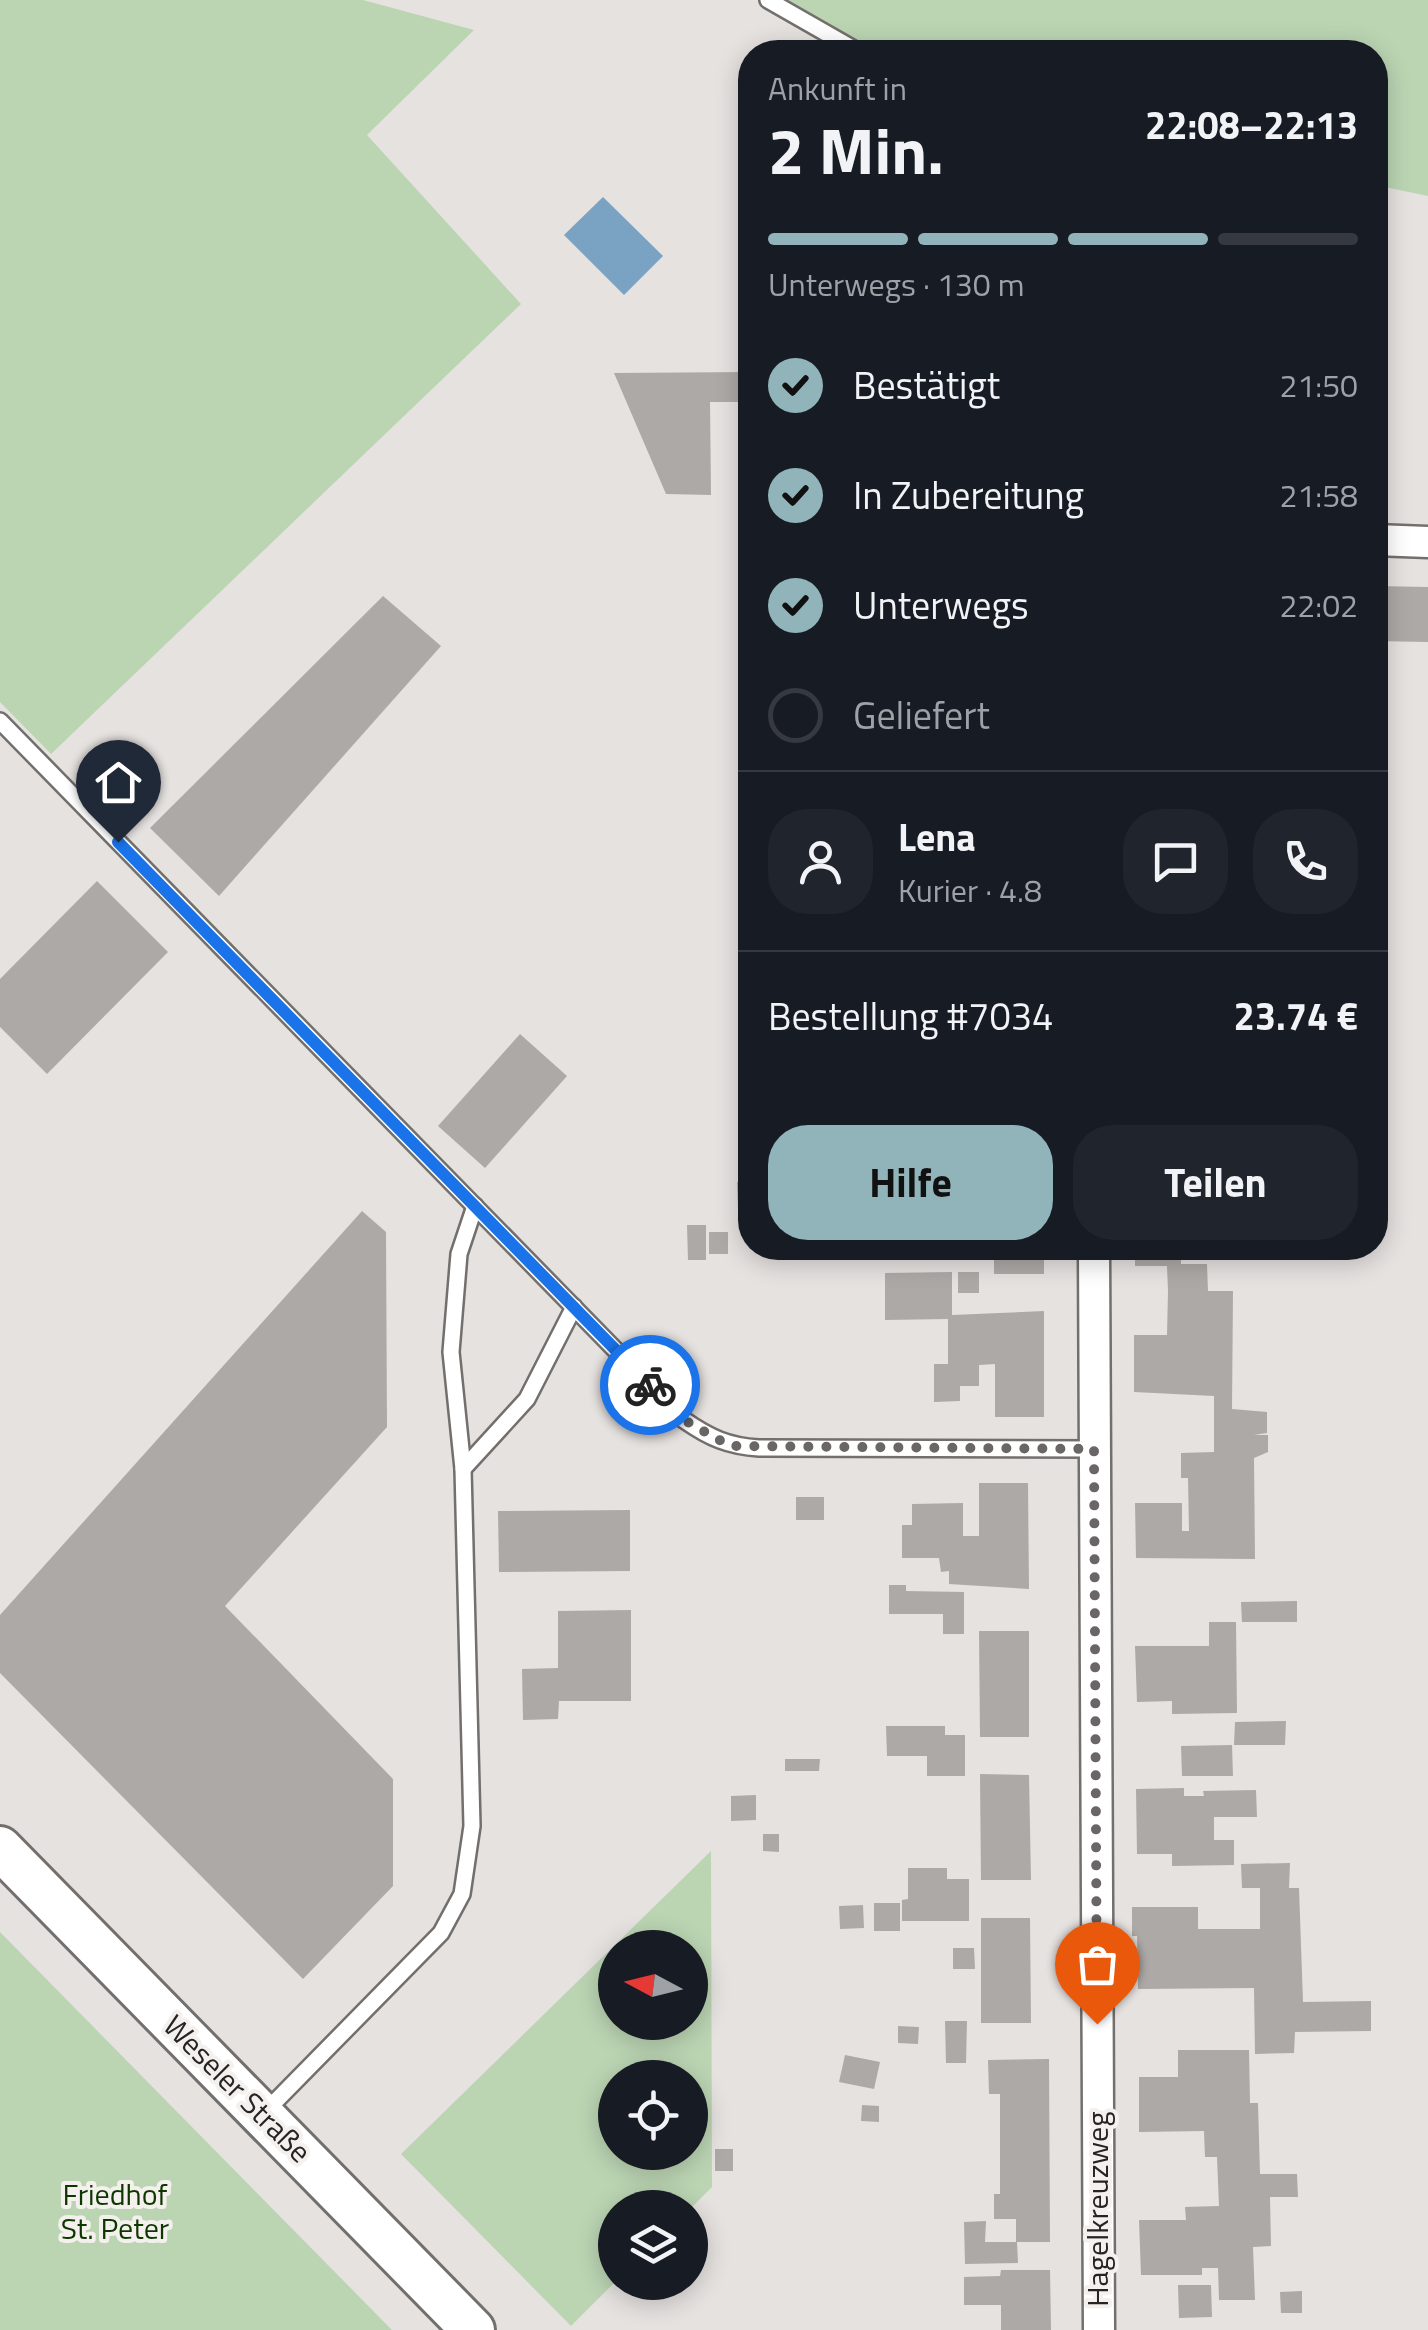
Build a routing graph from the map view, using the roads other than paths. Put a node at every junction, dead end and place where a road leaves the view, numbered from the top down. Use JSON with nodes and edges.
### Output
{"nodes":[{"id":1,"x":768,"y":0,"type":"edge"},
{"id":2,"x":838,"y":40,"type":"edge"},
{"id":3,"x":1388,"y":540,"type":"edge"},
{"id":4,"x":1428,"y":542,"type":"edge"},
{"id":5,"x":0,"y":720,"type":"edge"},
{"id":6,"x":476,"y":1206,"type":"junction"},
{"id":7,"x":1094,"y":1260,"type":"edge"},
{"id":8,"x":574,"y":1307,"type":"junction"},
{"id":9,"x":1094,"y":1449,"type":"junction"},
{"id":10,"x":463,"y":1469,"type":"junction"},
{"id":11,"x":0,"y":1848,"type":"edge"},
{"id":12,"x":262,"y":2115,"type":"junction"},
{"id":13,"x":474,"y":2330,"type":"edge"},
{"id":14,"x":1099,"y":2330,"type":"edge"}],
"edges":[{"from":1,"to":2,"type":"lane"},
{"from":3,"to":4,"type":"street"},
{"from":5,"to":6,"type":"lane"},
{"from":6,"to":8,"type":"lane"},
{"from":6,"to":10,"type":"lane"},
{"from":7,"to":9,"type":"street","name":"Hagelkreuzweg"},
{"from":8,"to":9,"type":"lane"},
{"from":8,"to":10,"type":"lane"},
{"from":9,"to":14,"type":"street","name":"Hagelkreuzweg"},
{"from":10,"to":12,"type":"lane"},
{"from":11,"to":12,"type":"street","name":"Weseler Straße"},
{"from":12,"to":13,"type":"street","name":"Weseler Straße"}]}
